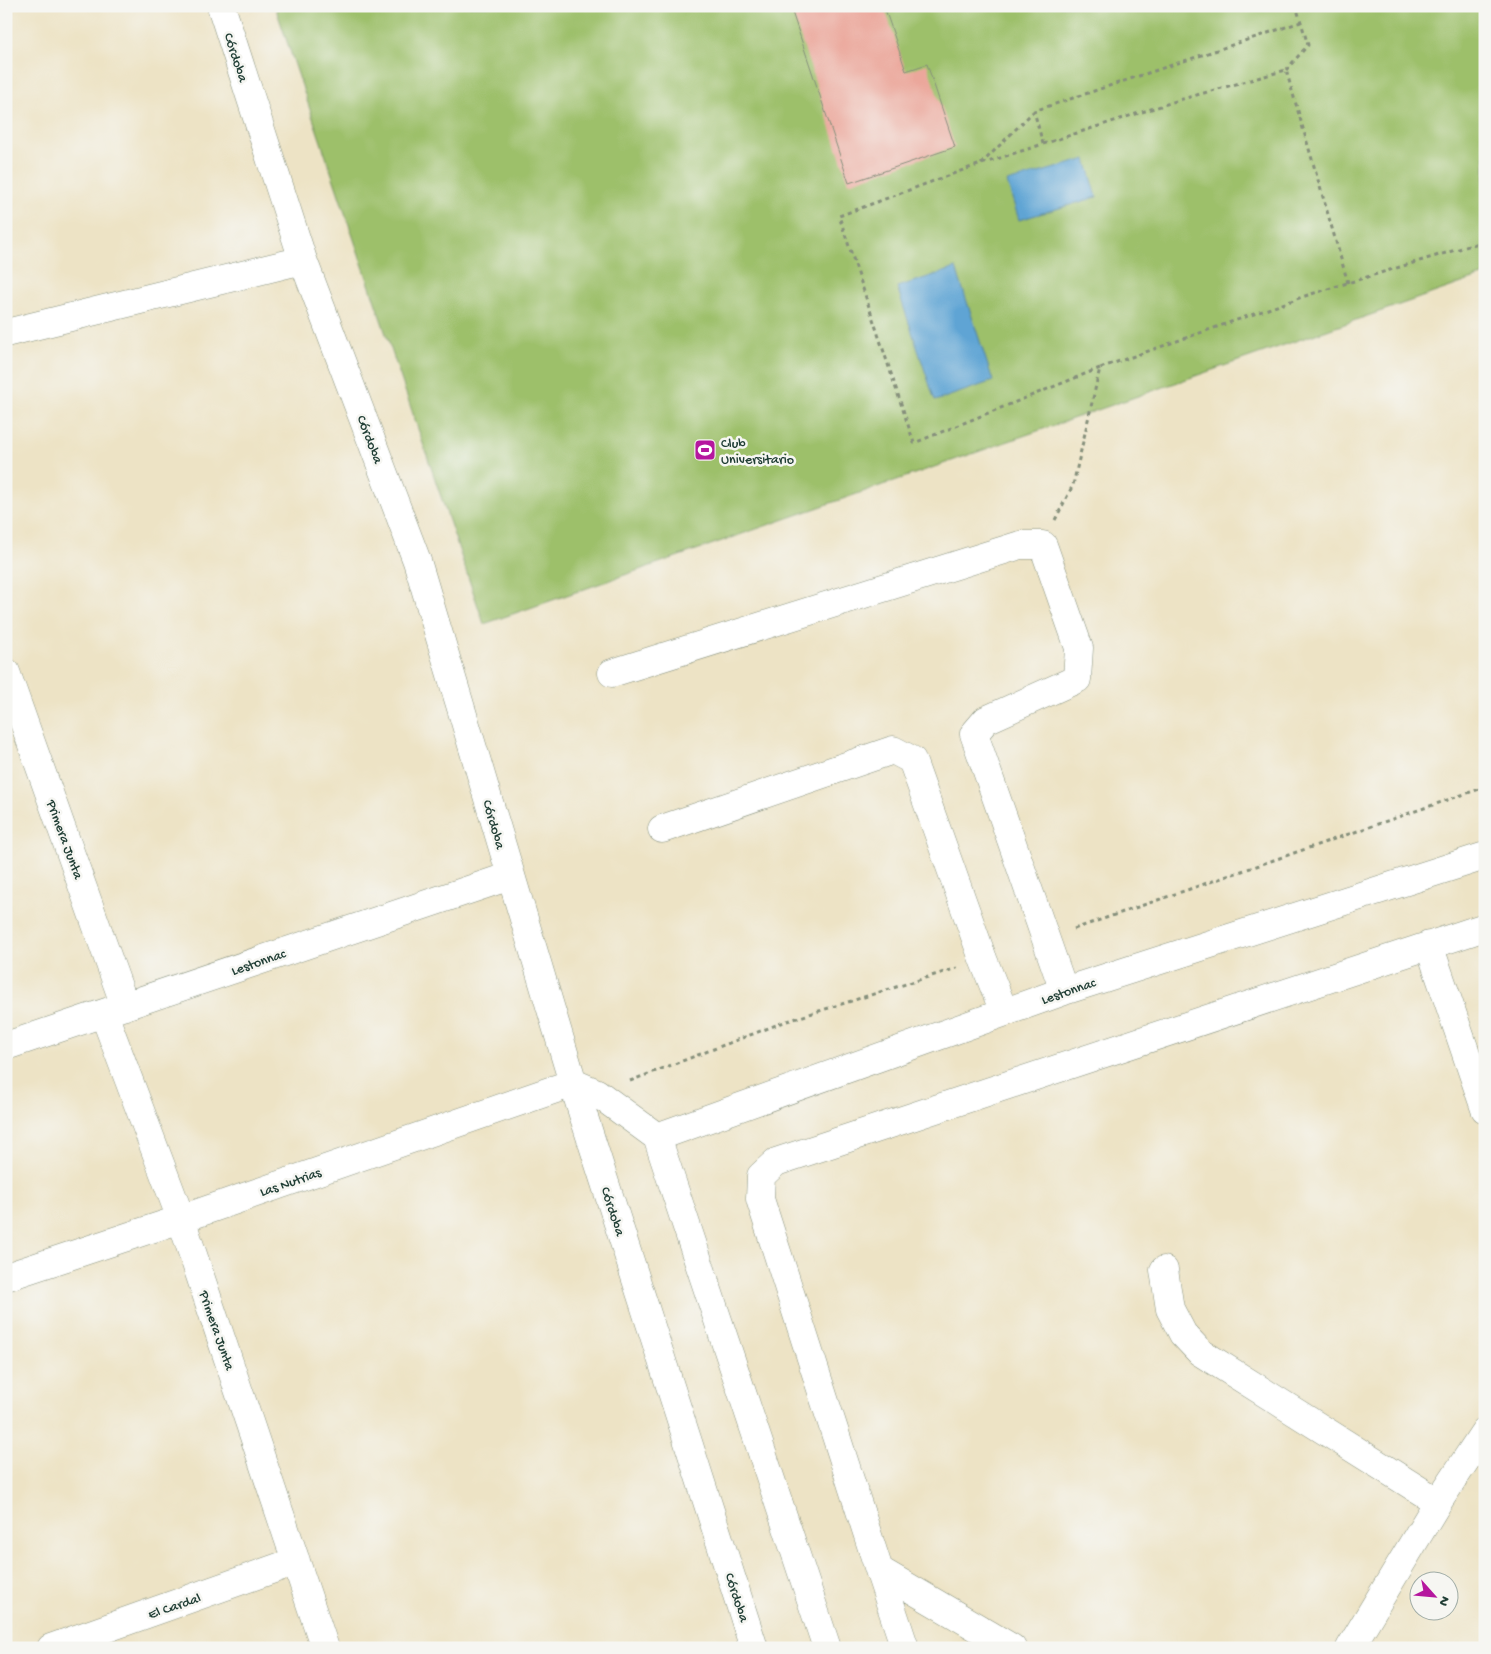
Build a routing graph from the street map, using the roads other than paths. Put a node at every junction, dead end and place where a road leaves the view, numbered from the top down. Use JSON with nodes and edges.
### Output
{"nodes":[{"id":1,"x":221,"y":6,"type":"edge"},
{"id":2,"x":303,"y":260,"type":"junction"},
{"id":3,"x":6,"y":333,"type":"edge"},
{"id":4,"x":6,"y":672,"type":"edge"},
{"id":5,"x":612,"y":673,"type":"dead end"},
{"id":6,"x":662,"y":829,"type":"dead end"},
{"id":7,"x":1485,"y":856,"type":"edge"},
{"id":8,"x":510,"y":876,"type":"junction"},
{"id":9,"x":1485,"y":927,"type":"edge"},
{"id":10,"x":1428,"y":945,"type":"junction"},
{"id":11,"x":1064,"y":991,"type":"junction"},
{"id":12,"x":114,"y":1010,"type":"junction"},
{"id":13,"x":1004,"y":1012,"type":"junction"},
{"id":14,"x":6,"y":1046,"type":"edge"},
{"id":15,"x":573,"y":1083,"type":"junction"},
{"id":16,"x":1485,"y":1110,"type":"edge"},
{"id":17,"x":656,"y":1137,"type":"junction"},
{"id":18,"x":181,"y":1219,"type":"junction"},
{"id":19,"x":1164,"y":1270,"type":"dead end"},
{"id":20,"x":6,"y":1277,"type":"edge"},
{"id":21,"x":1485,"y":1431,"type":"edge"},
{"id":22,"x":1438,"y":1502,"type":"junction"},
{"id":23,"x":296,"y":1561,"type":"junction"},
{"id":24,"x":879,"y":1570,"type":"junction"},
{"id":25,"x":52,"y":1648,"type":"edge"},
{"id":26,"x":325,"y":1648,"type":"edge"},
{"id":27,"x":754,"y":1648,"type":"edge"},
{"id":28,"x":827,"y":1648,"type":"edge"},
{"id":29,"x":905,"y":1648,"type":"edge"},
{"id":30,"x":1012,"y":1648,"type":"edge"},
{"id":31,"x":1350,"y":1648,"type":"edge"}],
"edges":[{"from":1,"to":2,"type":"street","name":"Córdoba"},
{"from":2,"to":3,"type":"street"},
{"from":2,"to":8,"type":"street","name":"Córdoba"},
{"from":4,"to":12,"type":"street","name":"Primera Junta"},
{"from":5,"to":11,"type":"street"},
{"from":6,"to":13,"type":"street"},
{"from":7,"to":11,"type":"street","name":"Lestonnac"},
{"from":8,"to":12,"type":"street","name":"Lestonnac"},
{"from":8,"to":15,"type":"street","name":"Córdoba"},
{"from":9,"to":10,"type":"street"},
{"from":10,"to":16,"type":"street"},
{"from":10,"to":24,"type":"street"},
{"from":11,"to":13,"type":"street","name":"Lestonnac"},
{"from":12,"to":14,"type":"street","name":"Lestonnac"},
{"from":12,"to":18,"type":"street","name":"Primera Junta"},
{"from":13,"to":17,"type":"street","name":"Lestonnac"},
{"from":15,"to":17,"type":"street"},
{"from":15,"to":18,"type":"street","name":"Las Nutrias"},
{"from":15,"to":27,"type":"street","name":"Córdoba"},
{"from":17,"to":28,"type":"street"},
{"from":18,"to":20,"type":"street","name":"Las Nutrias"},
{"from":18,"to":23,"type":"street","name":"Primera Junta"},
{"from":19,"to":22,"type":"street"},
{"from":21,"to":22,"type":"street"},
{"from":22,"to":31,"type":"street"},
{"from":23,"to":25,"type":"street","name":"El Cardal"},
{"from":23,"to":26,"type":"street","name":"Primera Junta"},
{"from":24,"to":29,"type":"street"},
{"from":24,"to":30,"type":"street"}]}
